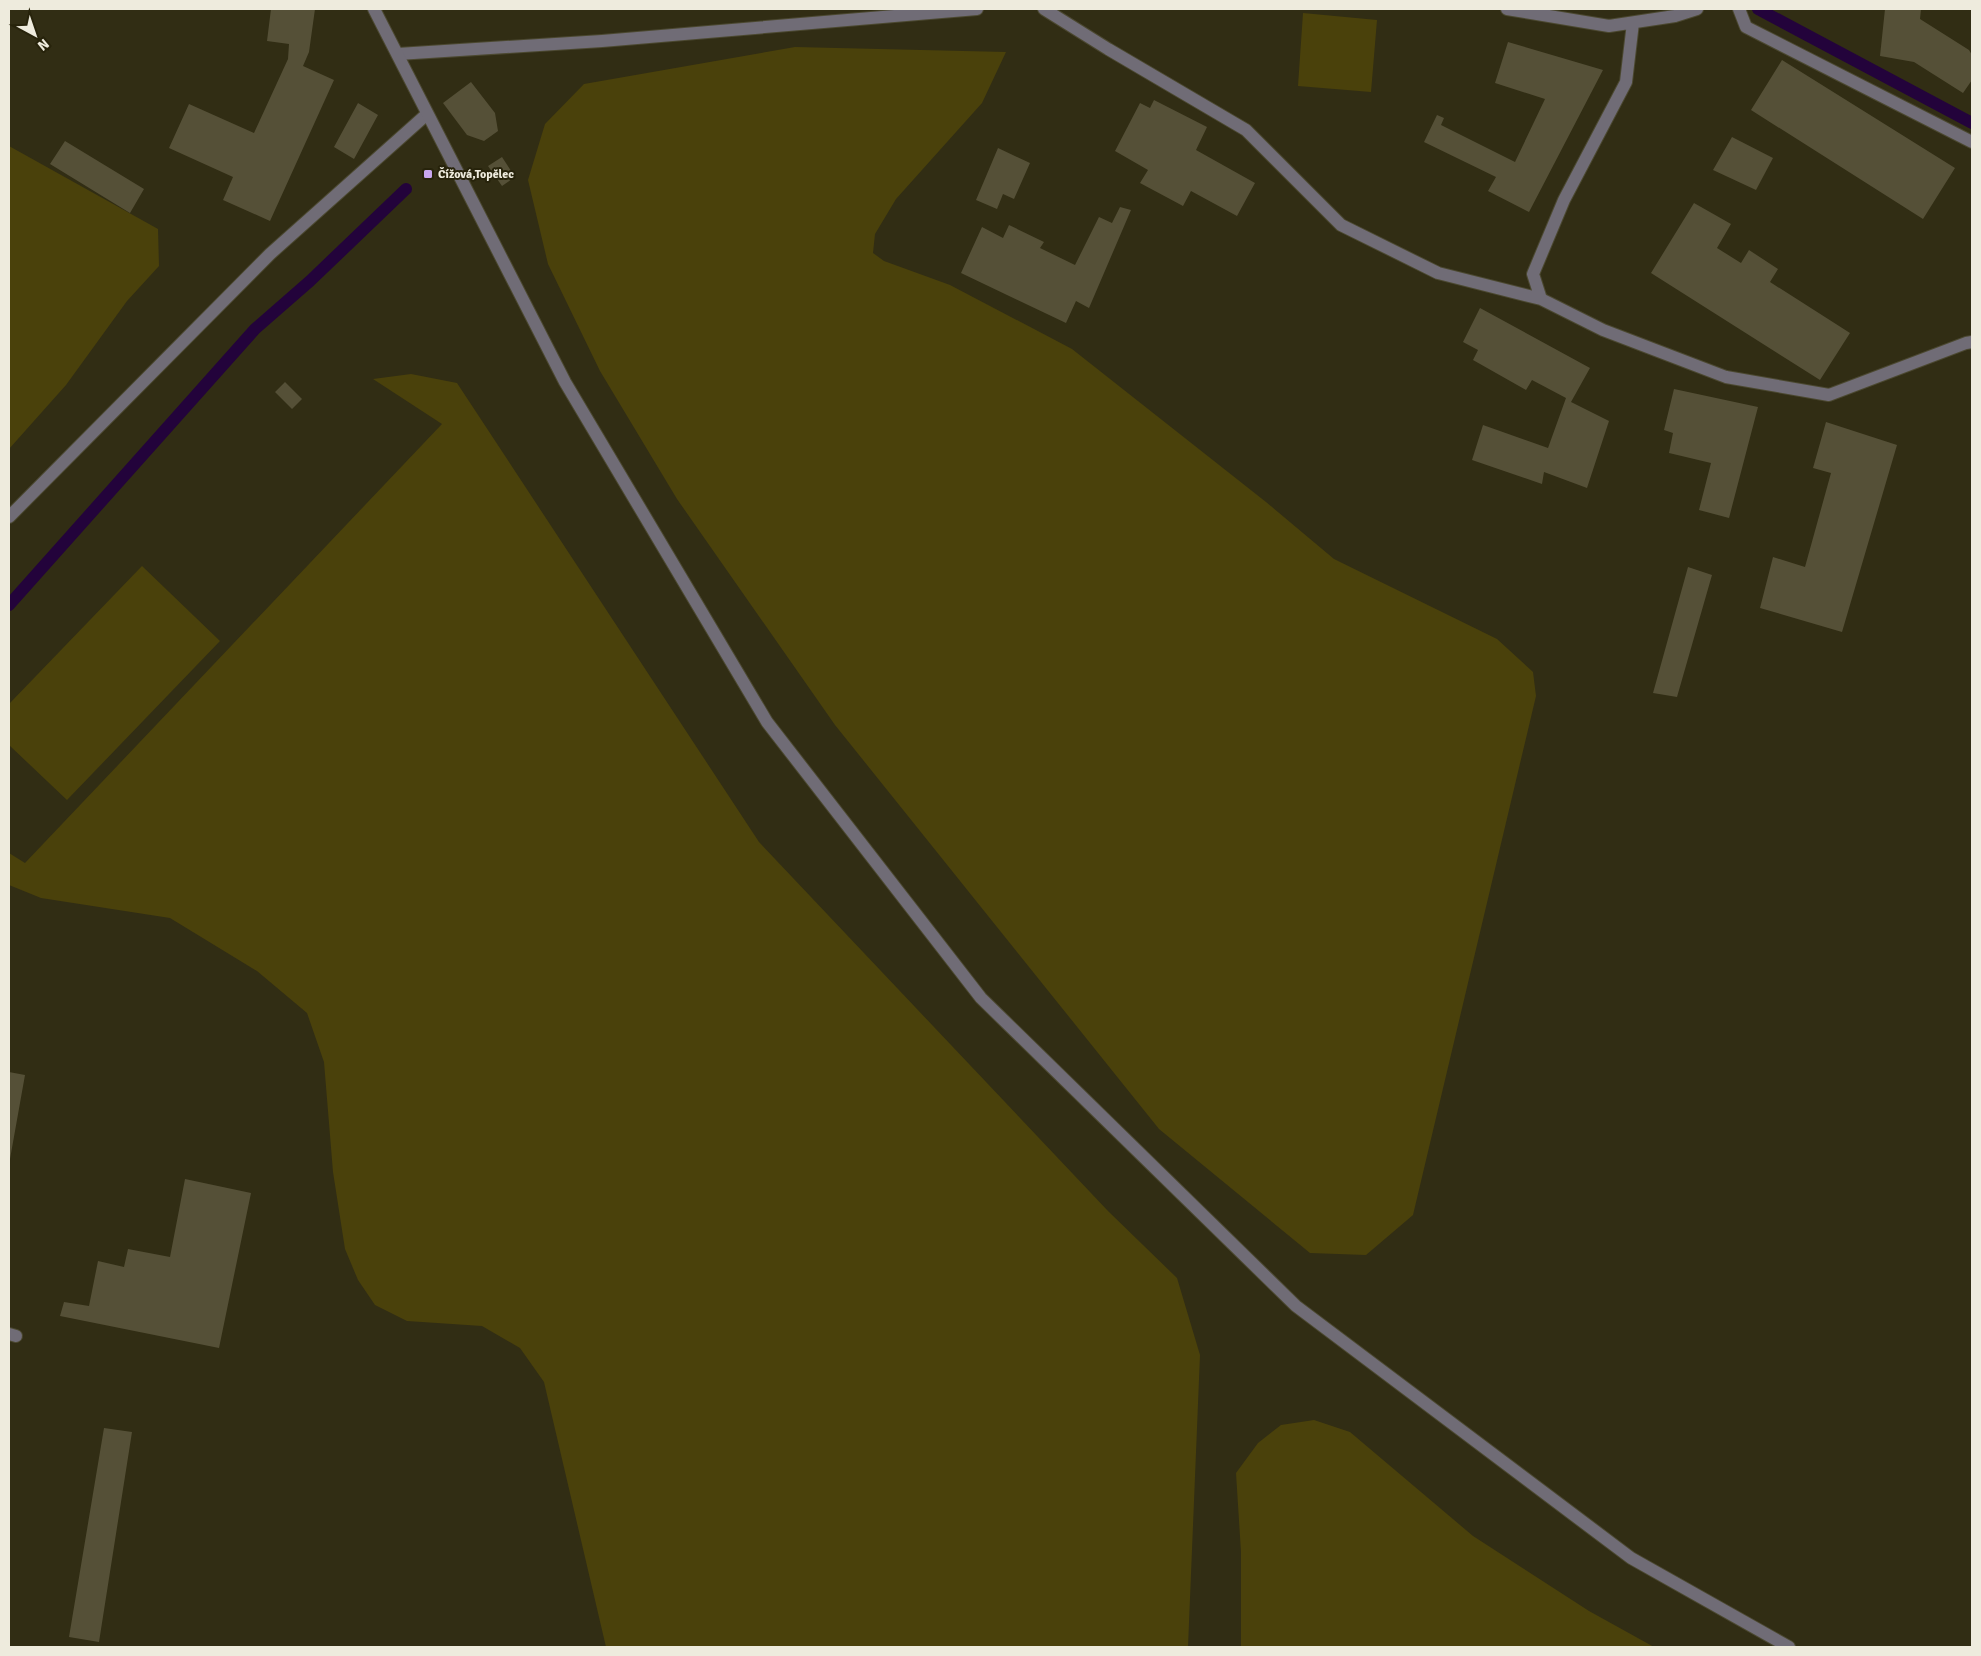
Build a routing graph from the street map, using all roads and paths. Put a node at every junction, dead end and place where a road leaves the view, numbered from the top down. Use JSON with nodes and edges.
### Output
{"nodes":[{"id":1,"x":374,"y":9,"type":"edge"},
{"id":2,"x":977,"y":9,"type":"edge"},
{"id":3,"x":1044,"y":9,"type":"edge"},
{"id":4,"x":1506,"y":9,"type":"edge"},
{"id":5,"x":1697,"y":9,"type":"edge"},
{"id":6,"x":1739,"y":9,"type":"edge"},
{"id":7,"x":1634,"y":22,"type":"junction"},
{"id":8,"x":398,"y":54,"type":"junction"},
{"id":9,"x":427,"y":114,"type":"junction"},
{"id":10,"x":1972,"y":142,"type":"edge"},
{"id":11,"x":1541,"y":298,"type":"junction"},
{"id":12,"x":1972,"y":342,"type":"edge"},
{"id":13,"x":9,"y":518,"type":"edge"},
{"id":14,"x":1789,"y":1647,"type":"edge"}],
"edges":[{"from":1,"to":8,"type":"street"},
{"from":2,"to":8,"type":"street"},
{"from":3,"to":11,"type":"street"},
{"from":4,"to":7,"type":"street"},
{"from":5,"to":7,"type":"street"},
{"from":6,"to":10,"type":"street"},
{"from":7,"to":11,"type":"street"},
{"from":8,"to":9,"type":"street"},
{"from":9,"to":13,"type":"street"},
{"from":9,"to":14,"type":"street"},
{"from":11,"to":12,"type":"street"}]}
